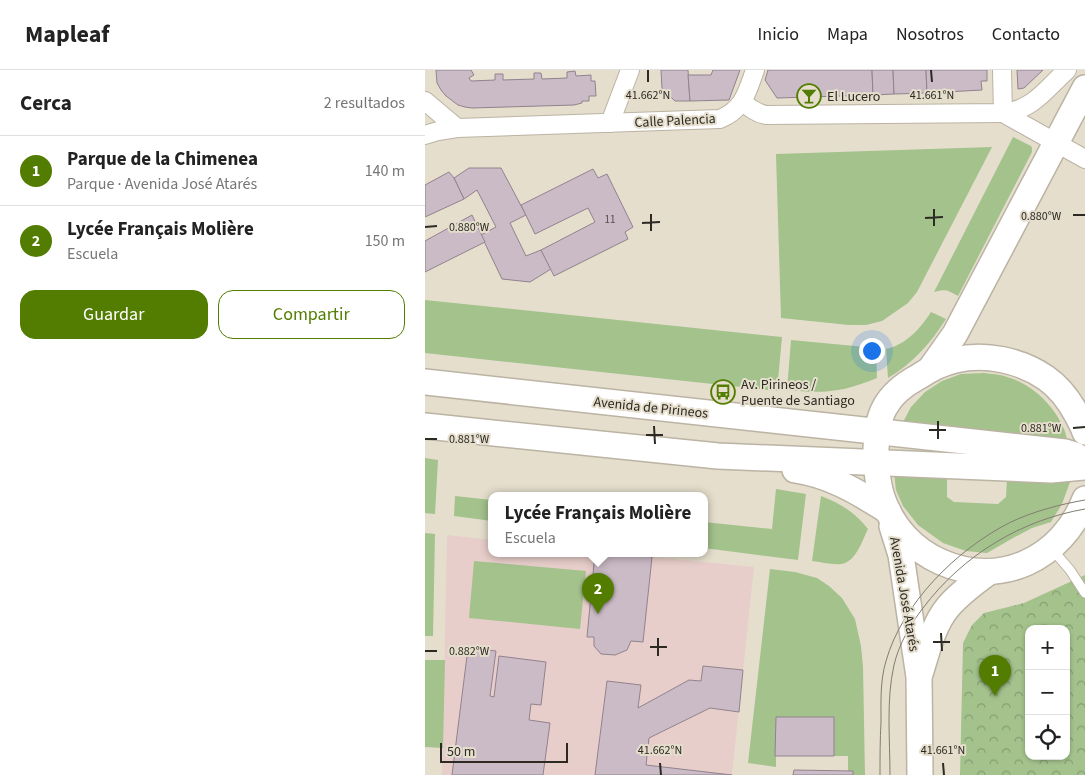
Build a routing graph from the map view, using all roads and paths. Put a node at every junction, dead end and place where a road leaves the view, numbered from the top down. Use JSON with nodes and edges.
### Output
{"nodes":[{"id":1,"x":630,"y":70,"type":"edge"},
{"id":2,"x":755,"y":70,"type":"edge"},
{"id":3,"x":1001,"y":70,"type":"edge"},
{"id":4,"x":1067,"y":70,"type":"edge"},
{"id":5,"x":1085,"y":88,"type":"edge"},
{"id":6,"x":425,"y":101,"type":"edge"},
{"id":7,"x":743,"y":102,"type":"junction"},
{"id":8,"x":1003,"y":114,"type":"junction"},
{"id":9,"x":610,"y":123,"type":"junction"},
{"id":10,"x":457,"y":128,"type":"junction"},
{"id":11,"x":425,"y":135,"type":"edge"},
{"id":12,"x":1056,"y":143,"type":"junction"},
{"id":13,"x":1085,"y":159,"type":"edge"},
{"id":14,"x":931,"y":368,"type":"junction"},
{"id":15,"x":425,"y":382,"type":"edge"},
{"id":16,"x":425,"y":426,"type":"edge"},
{"id":17,"x":878,"y":432,"type":"junction"},
{"id":18,"x":1085,"y":432,"type":"edge"},
{"id":19,"x":718,"y":456,"type":"junction"},
{"id":20,"x":1085,"y":461,"type":"edge"},
{"id":21,"x":877,"y":463,"type":"junction"},
{"id":22,"x":1085,"y":467,"type":"edge"},
{"id":23,"x":1085,"y":498,"type":"edge"},
{"id":24,"x":888,"y":512,"type":"junction"},
{"id":25,"x":1051,"y":548,"type":"junction"},
{"id":26,"x":989,"y":572,"type":"junction"},
{"id":27,"x":1085,"y":593,"type":"edge"},
{"id":28,"x":919,"y":677,"type":"junction"},
{"id":29,"x":919,"y":775,"type":"edge"}],
"edges":[{"from":1,"to":9,"type":"street"},
{"from":2,"to":7,"type":"street"},
{"from":3,"to":8,"type":"street"},
{"from":4,"to":8,"type":"street"},
{"from":5,"to":12,"type":"main road"},
{"from":6,"to":10,"type":"street"},
{"from":7,"to":8,"type":"street"},
{"from":7,"to":9,"type":"street","name":"Calle Palencia"},
{"from":8,"to":12,"type":"street"},
{"from":9,"to":10,"type":"street","name":"Calle Palencia"},
{"from":10,"to":11,"type":"street","name":"Calle Palencia"},
{"from":12,"to":13,"type":"street"},
{"from":12,"to":14,"type":"main road"},
{"from":14,"to":17,"type":"main road"},
{"from":14,"to":18,"type":"main road"},
{"from":15,"to":17,"type":"main road","name":"Avenida de Pirineos"},
{"from":16,"to":19,"type":"main road"},
{"from":17,"to":20,"type":"main road","name":"Avenida de Pirineos"},
{"from":17,"to":21,"type":"main road"},
{"from":19,"to":21,"type":"main road"},
{"from":19,"to":24,"type":"main road"},
{"from":21,"to":22,"type":"main road"},
{"from":21,"to":24,"type":"main road"},
{"from":23,"to":25,"type":"main road"},
{"from":24,"to":26,"type":"main road"},
{"from":24,"to":28,"type":"main road","name":"Avenida José Atarés"},
{"from":25,"to":26,"type":"main road"},
{"from":25,"to":27,"type":"lane"},
{"from":26,"to":28,"type":"main road","name":"Avenida José Atarés"},
{"from":28,"to":29,"type":"main road","name":"Avenida José Atarés"}]}
